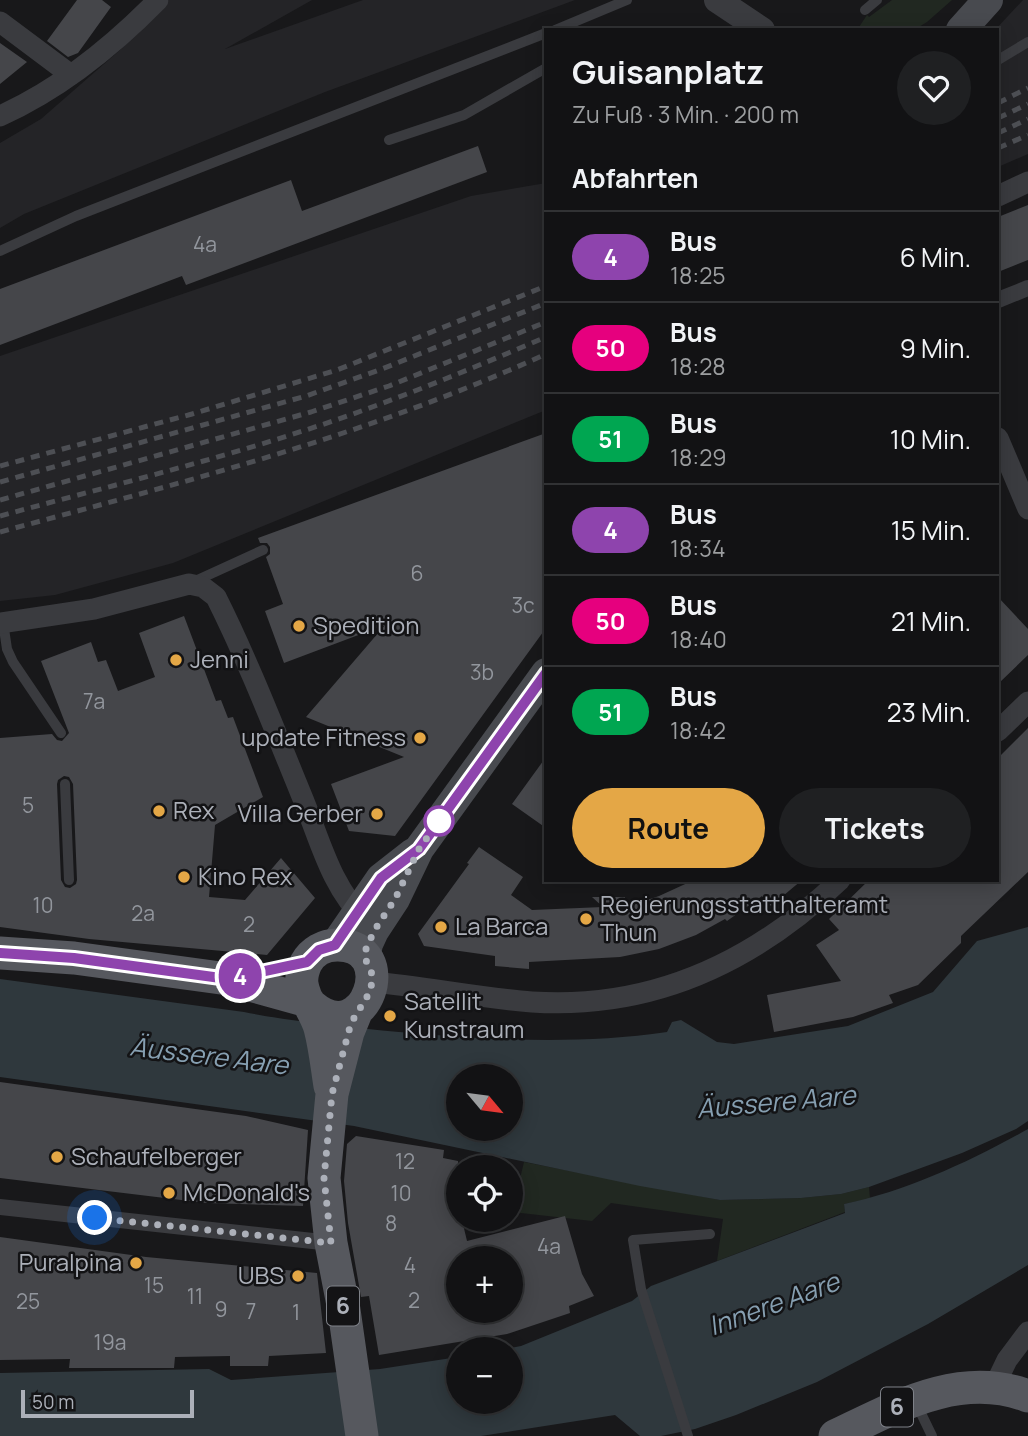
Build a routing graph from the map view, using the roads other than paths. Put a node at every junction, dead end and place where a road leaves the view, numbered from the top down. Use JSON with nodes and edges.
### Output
{"nodes":[{"id":1,"x":159,"y":0,"type":"edge"},
{"id":2,"x":627,"y":0,"type":"edge"},
{"id":3,"x":717,"y":0,"type":"edge"},
{"id":4,"x":877,"y":0,"type":"edge"},
{"id":5,"x":988,"y":0,"type":"edge"},
{"id":6,"x":864,"y":10,"type":"dead end"},
{"id":7,"x":0,"y":22,"type":"edge"},
{"id":8,"x":568,"y":27,"type":"edge"},
{"id":9,"x":759,"y":28,"type":"edge"},
{"id":10,"x":963,"y":28,"type":"edge"},
{"id":11,"x":544,"y":34,"type":"edge"},
{"id":12,"x":1028,"y":42,"type":"edge"},
{"id":13,"x":999,"y":59,"type":"edge"},
{"id":14,"x":544,"y":69,"type":"edge"},
{"id":15,"x":71,"y":75,"type":"junction"},
{"id":16,"x":0,"y":116,"type":"edge"},
{"id":17,"x":389,"y":140,"type":"dead end"},
{"id":18,"x":1028,"y":182,"type":"edge"},
{"id":19,"x":999,"y":196,"type":"edge"},
{"id":20,"x":0,"y":251,"type":"edge"},
{"id":21,"x":1028,"y":288,"type":"edge"},
{"id":22,"x":999,"y":300,"type":"edge"},
{"id":23,"x":999,"y":440,"type":"edge"},
{"id":24,"x":1028,"y":509,"type":"edge"},
{"id":25,"x":263,"y":550,"type":"dead end"},
{"id":26,"x":189,"y":584,"type":"junction"},
{"id":27,"x":2,"y":622,"type":"edge"},
{"id":28,"x":544,"y":676,"type":"edge"},
{"id":29,"x":1028,"y":702,"type":"edge"},
{"id":30,"x":999,"y":730,"type":"edge"},
{"id":31,"x":61,"y":733,"type":"dead end"},
{"id":32,"x":65,"y":784,"type":"dead end"},
{"id":33,"x":69,"y":880,"type":"dead end"},
{"id":34,"x":839,"y":882,"type":"edge"},
{"id":35,"x":0,"y":953,"type":"edge"},
{"id":36,"x":307,"y":962,"type":"junction"},
{"id":37,"x":363,"y":969,"type":"junction"},
{"id":38,"x":228,"y":979,"type":"junction"},
{"id":39,"x":312,"y":1008,"type":"junction"},
{"id":40,"x":332,"y":1094,"type":"junction"},
{"id":41,"x":0,"y":1207,"type":"edge"},
{"id":42,"x":710,"y":1234,"type":"dead end"},
{"id":43,"x":331,"y":1243,"type":"junction"},
{"id":44,"x":1028,"y":1332,"type":"edge"},
{"id":45,"x":994,"y":1387,"type":"junction"},
{"id":46,"x":1028,"y":1396,"type":"edge"},
{"id":47,"x":914,"y":1399,"type":"junction"},
{"id":48,"x":687,"y":1434,"type":"edge"},
{"id":49,"x":362,"y":1436,"type":"edge"},
{"id":50,"x":835,"y":1436,"type":"edge"},
{"id":51,"x":932,"y":1436,"type":"edge"}],
"edges":[{"from":1,"to":15,"type":"street"},
{"from":2,"to":8,"type":"lane"},
{"from":3,"to":9,"type":"street"},
{"from":4,"to":6,"type":"lane"},
{"from":5,"to":10,"type":"main road"},
{"from":7,"to":15,"type":"street"},
{"from":11,"to":20,"type":"lane"},
{"from":12,"to":13,"type":"lane"},
{"from":14,"to":17,"type":"lane"},
{"from":15,"to":16,"type":"street"},
{"from":18,"to":19,"type":"street"},
{"from":21,"to":22,"type":"street"},
{"from":23,"to":24,"type":"street"},
{"from":25,"to":26,"type":"lane"},
{"from":26,"to":27,"type":"street"},
{"from":26,"to":37,"type":"street"},
{"from":27,"to":31,"type":"lane"},
{"from":28,"to":37,"type":"main road"},
{"from":29,"to":30,"type":"street"},
{"from":32,"to":33,"type":"lane"},
{"from":34,"to":37,"type":"street"},
{"from":35,"to":38,"type":"main road"},
{"from":36,"to":37,"type":"main road"},
{"from":36,"to":38,"type":"main road"},
{"from":36,"to":39,"type":"main road"},
{"from":37,"to":39,"type":"main road"},
{"from":37,"to":40,"type":"main road","number":"6"},
{"from":38,"to":39,"type":"main road"},
{"from":39,"to":40,"type":"main road","number":"6"},
{"from":40,"to":43,"type":"main road","number":"6"},
{"from":41,"to":43,"type":"street"},
{"from":42,"to":48,"type":"lane"},
{"from":43,"to":49,"type":"main road","number":"6"},
{"from":44,"to":45,"type":"street"},
{"from":45,"to":46,"type":"main road","number":"6"},
{"from":45,"to":47,"type":"main road","number":"6"},
{"from":47,"to":50,"type":"main road","number":"6"},
{"from":47,"to":51,"type":"lane"}]}
